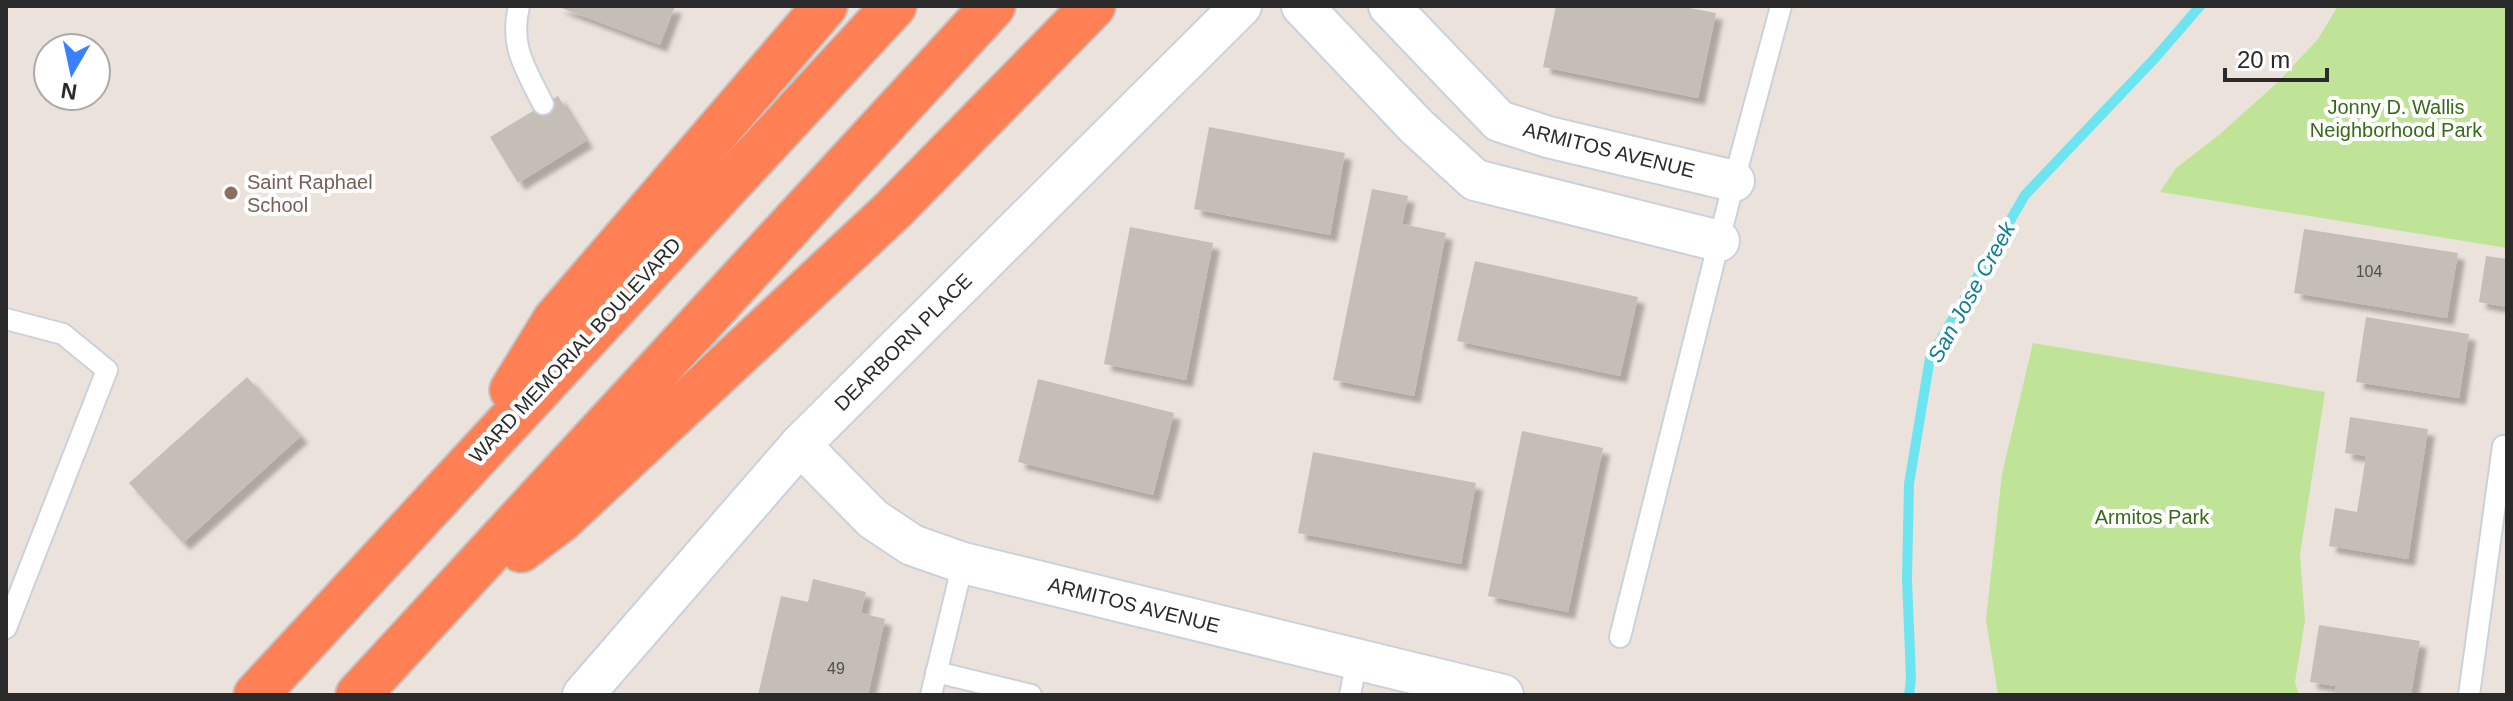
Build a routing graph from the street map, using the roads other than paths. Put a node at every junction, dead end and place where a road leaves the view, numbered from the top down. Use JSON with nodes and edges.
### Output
{"nodes":[{"id":1,"x":519,"y":6,"type":"edge"},
{"id":2,"x":825,"y":6,"type":"edge"},
{"id":3,"x":894,"y":6,"type":"edge"},
{"id":4,"x":993,"y":6,"type":"edge"},
{"id":5,"x":1093,"y":6,"type":"edge"},
{"id":6,"x":1241,"y":6,"type":"edge"},
{"id":7,"x":1302,"y":6,"type":"edge"},
{"id":8,"x":1389,"y":6,"type":"edge"},
{"id":9,"x":1781,"y":6,"type":"edge"},
{"id":10,"x":543,"y":104,"type":"dead end"},
{"id":11,"x":1734,"y":181,"type":"junction"},
{"id":12,"x":1719,"y":241,"type":"junction"},
{"id":13,"x":6,"y":319,"type":"edge"},
{"id":14,"x":800,"y":445,"type":"junction"},
{"id":15,"x":2503,"y":446,"type":"dead end"},
{"id":16,"x":458,"y":477,"type":"junction"},
{"id":17,"x":963,"y":563,"type":"junction"},
{"id":18,"x":6,"y":628,"type":"edge"},
{"id":19,"x":415,"y":633,"type":"junction"},
{"id":20,"x":1620,"y":637,"type":"dead end"},
{"id":21,"x":936,"y":672,"type":"junction"},
{"id":22,"x":1353,"y":677,"type":"edge"},
{"id":23,"x":256,"y":695,"type":"edge"},
{"id":24,"x":358,"y":695,"type":"edge"},
{"id":25,"x":583,"y":695,"type":"edge"},
{"id":26,"x":931,"y":695,"type":"edge"},
{"id":27,"x":1031,"y":695,"type":"edge"},
{"id":28,"x":1503,"y":695,"type":"edge"},
{"id":29,"x":2469,"y":695,"type":"edge"}],
"edges":[{"from":1,"to":10,"type":"lane"},
{"from":2,"to":16,"type":"highway"},
{"from":3,"to":16,"type":"highway","name":"WARD MEMORIAL BOULEVARD"},
{"from":4,"to":19,"type":"highway"},
{"from":5,"to":19,"type":"highway"},
{"from":6,"to":14,"type":"street","name":"DEARBORN PLACE"},
{"from":7,"to":12,"type":"street"},
{"from":8,"to":11,"type":"street","name":"ARMITOS AVENUE"},
{"from":9,"to":11,"type":"lane"},
{"from":11,"to":12,"type":"lane"},
{"from":12,"to":20,"type":"lane"},
{"from":13,"to":18,"type":"lane"},
{"from":14,"to":17,"type":"street","name":"ARMITOS AVENUE"},
{"from":14,"to":25,"type":"street","name":"DEARBORN PLACE"},
{"from":15,"to":29,"type":"lane"},
{"from":16,"to":23,"type":"highway","name":"WARD MEMORIAL BOULEVARD"},
{"from":17,"to":21,"type":"lane"},
{"from":17,"to":22,"type":"street","name":"ARMITOS AVENUE"},
{"from":19,"to":24,"type":"highway"},
{"from":21,"to":26,"type":"lane"},
{"from":21,"to":27,"type":"lane"},
{"from":22,"to":28,"type":"street","name":"ARMITOS AVENUE"}]}
